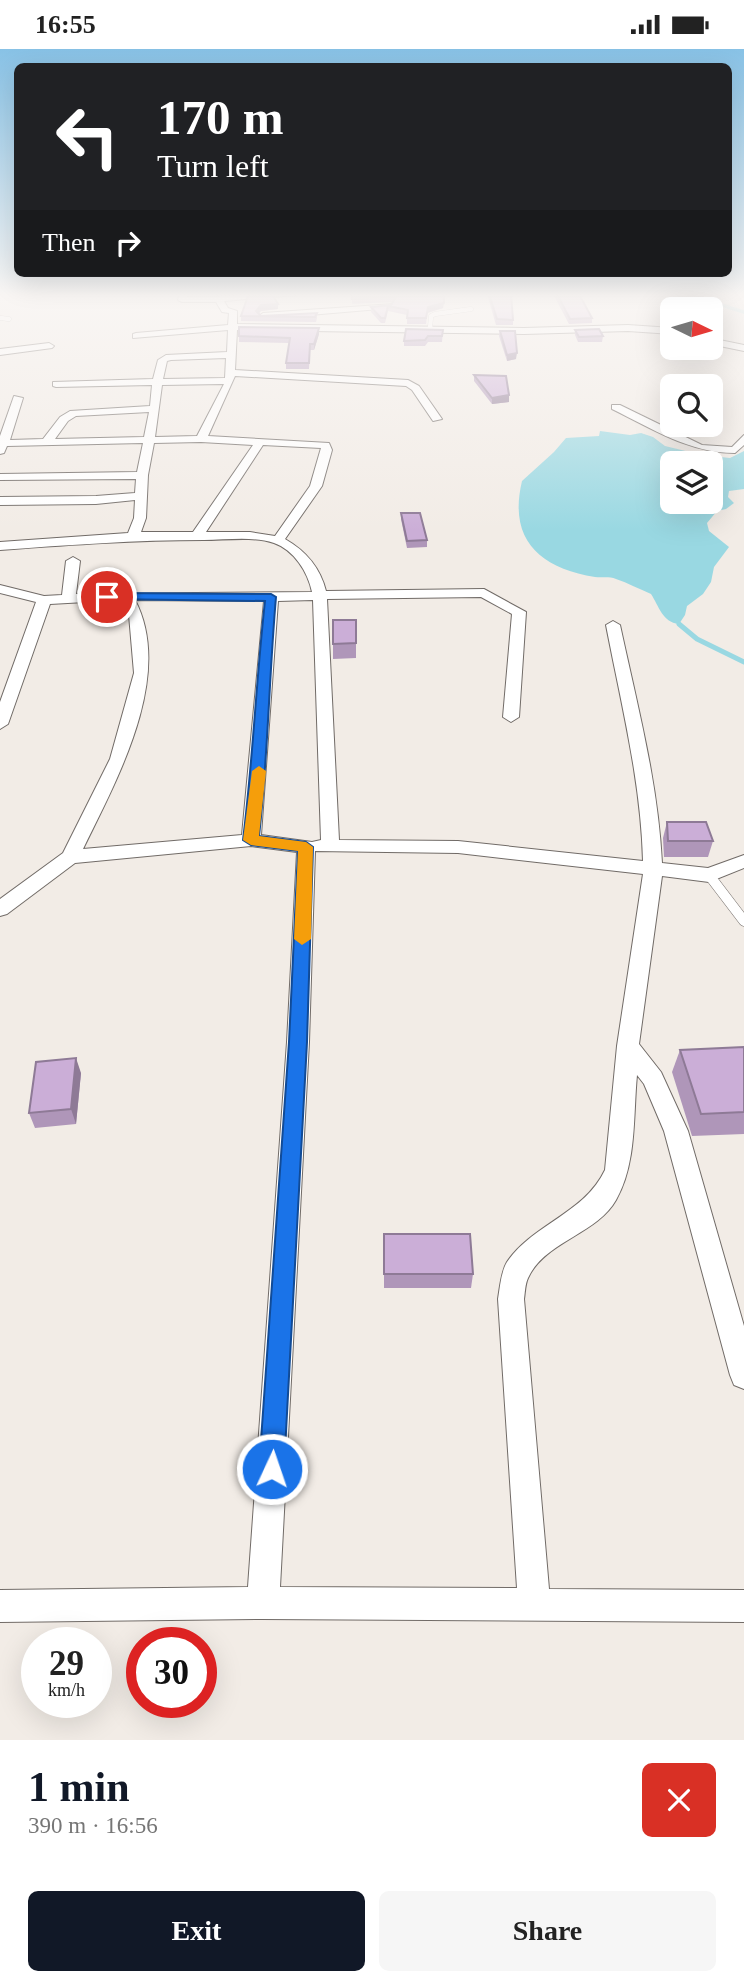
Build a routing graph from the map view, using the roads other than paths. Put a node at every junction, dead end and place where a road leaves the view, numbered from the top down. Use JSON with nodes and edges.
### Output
{"nodes":[{"id":1,"x":160,"y":373,"type":"edge"},
{"id":2,"x":231,"y":373,"type":"edge"},
{"id":3,"x":231,"y":377,"type":"junction"},
{"id":4,"x":157,"y":383,"type":"junction"},
{"id":5,"x":56,"y":384,"type":"dead end"},
{"id":6,"x":18,"y":398,"type":"dead end"},
{"id":7,"x":616,"y":407,"type":"dead end"},
{"id":8,"x":155,"y":409,"type":"junction"},
{"id":9,"x":438,"y":419,"type":"dead end"},
{"id":10,"x":150,"y":439,"type":"junction"},
{"id":11,"x":201,"y":439,"type":"junction"},
{"id":12,"x":744,"y":439,"type":"edge"},
{"id":13,"x":260,"y":442,"type":"junction"},
{"id":14,"x":45,"y":444,"type":"junction"},
{"id":15,"x":1,"y":447,"type":"edge"},
{"id":16,"x":142,"y":475,"type":"junction"},
{"id":17,"x":0,"y":477,"type":"edge"},
{"id":18,"x":141,"y":496,"type":"junction"},
{"id":19,"x":0,"y":501,"type":"edge"},
{"id":20,"x":133,"y":536,"type":"junction"},
{"id":21,"x":197,"y":536,"type":"junction"},
{"id":22,"x":278,"y":540,"type":"junction"},
{"id":23,"x":0,"y":546,"type":"edge"},
{"id":24,"x":74,"y":561,"type":"dead end"},
{"id":25,"x":0,"y":589,"type":"edge"},
{"id":26,"x":320,"y":595,"type":"junction"},
{"id":27,"x":126,"y":596,"type":"junction"},
{"id":28,"x":69,"y":597,"type":"junction"},
{"id":29,"x":271,"y":597,"type":"junction"},
{"id":30,"x":44,"y":600,"type":"junction"},
{"id":31,"x":613,"y":625,"type":"dead end"},
{"id":32,"x":511,"y":717,"type":"dead end"},
{"id":33,"x":0,"y":724,"type":"edge"},
{"id":34,"x":251,"y":840,"type":"junction"},
{"id":35,"x":318,"y":846,"type":"junction"},
{"id":36,"x":70,"y":857,"type":"junction"},
{"id":37,"x":744,"y":861,"type":"edge"},
{"id":38,"x":653,"y":871,"type":"junction"},
{"id":39,"x":709,"y":876,"type":"junction"},
{"id":40,"x":0,"y":909,"type":"edge"},
{"id":41,"x":744,"y":921,"type":"edge"},
{"id":42,"x":628,"y":1046,"type":"junction"},
{"id":43,"x":744,"y":1375,"type":"edge"},
{"id":44,"x":263,"y":1603,"type":"junction"},
{"id":45,"x":534,"y":1605,"type":"junction"},
{"id":46,"x":0,"y":1606,"type":"edge"},
{"id":47,"x":744,"y":1606,"type":"edge"}],
"edges":[{"from":1,"to":4,"type":"street"},
{"from":2,"to":3,"type":"street"},
{"from":3,"to":4,"type":"street"},
{"from":3,"to":9,"type":"street"},
{"from":3,"to":11,"type":"street"},
{"from":4,"to":5,"type":"street"},
{"from":4,"to":8,"type":"street"},
{"from":6,"to":15,"type":"street"},
{"from":7,"to":12,"type":"street"},
{"from":8,"to":10,"type":"street"},
{"from":8,"to":14,"type":"street"},
{"from":10,"to":11,"type":"street"},
{"from":10,"to":14,"type":"street"},
{"from":10,"to":16,"type":"street"},
{"from":11,"to":13,"type":"street"},
{"from":13,"to":21,"type":"street"},
{"from":13,"to":22,"type":"street"},
{"from":14,"to":15,"type":"street"},
{"from":16,"to":17,"type":"street"},
{"from":16,"to":18,"type":"street"},
{"from":18,"to":19,"type":"street"},
{"from":18,"to":20,"type":"street"},
{"from":20,"to":21,"type":"street"},
{"from":20,"to":23,"type":"street"},
{"from":21,"to":22,"type":"street"},
{"from":22,"to":26,"type":"street"},
{"from":24,"to":28,"type":"street"},
{"from":25,"to":30,"type":"street"},
{"from":26,"to":29,"type":"street"},
{"from":26,"to":32,"type":"street"},
{"from":26,"to":35,"type":"street"},
{"from":27,"to":28,"type":"street"},
{"from":27,"to":29,"type":"street"},
{"from":27,"to":36,"type":"street"},
{"from":28,"to":30,"type":"street"},
{"from":29,"to":34,"type":"street"},
{"from":30,"to":33,"type":"street"},
{"from":31,"to":38,"type":"street"},
{"from":34,"to":35,"type":"street"},
{"from":34,"to":36,"type":"street"},
{"from":35,"to":38,"type":"street"},
{"from":35,"to":44,"type":"street"},
{"from":36,"to":40,"type":"street"},
{"from":37,"to":39,"type":"street"},
{"from":38,"to":39,"type":"street"},
{"from":38,"to":42,"type":"street"},
{"from":39,"to":41,"type":"lane"},
{"from":42,"to":43,"type":"street"},
{"from":42,"to":45,"type":"street"},
{"from":44,"to":45,"type":"street"},
{"from":44,"to":46,"type":"street"},
{"from":45,"to":47,"type":"street"}]}
